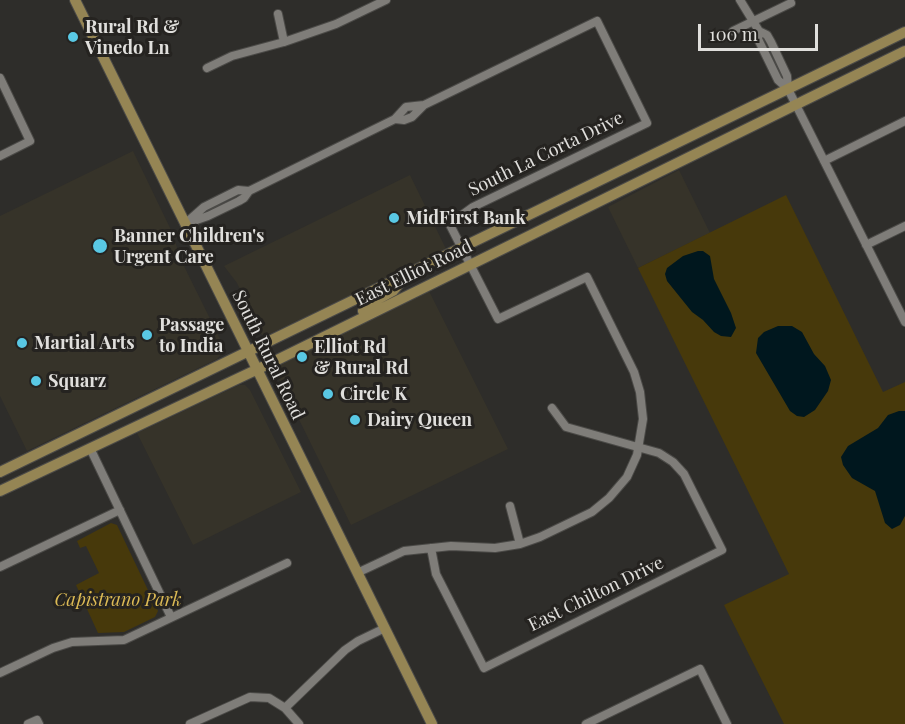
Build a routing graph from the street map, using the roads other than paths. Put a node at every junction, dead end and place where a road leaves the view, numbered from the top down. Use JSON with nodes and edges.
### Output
{"nodes":[{"id":1,"x":75,"y":0,"type":"edge"},
{"id":2,"x":386,"y":0,"type":"edge"},
{"id":3,"x":740,"y":0,"type":"edge"},
{"id":4,"x":790,"y":3,"type":"dead end"},
{"id":5,"x":278,"y":14,"type":"dead end"},
{"id":6,"x":754,"y":21,"type":"junction"},
{"id":7,"x":733,"y":31,"type":"dead end"},
{"id":8,"x":759,"y":31,"type":"junction"},
{"id":9,"x":905,"y":32,"type":"edge"},
{"id":10,"x":284,"y":42,"type":"junction"},
{"id":11,"x":775,"y":50,"type":"junction"},
{"id":12,"x":905,"y":51,"type":"edge"},
{"id":13,"x":766,"y":54,"type":"junction"},
{"id":14,"x":207,"y":68,"type":"dead end"},
{"id":15,"x":0,"y":78,"type":"edge"},
{"id":16,"x":788,"y":89,"type":"junction"},
{"id":17,"x":795,"y":105,"type":"junction"},
{"id":18,"x":905,"y":121,"type":"edge"},
{"id":19,"x":705,"y":130,"type":"junction"},
{"id":20,"x":712,"y":146,"type":"junction"},
{"id":21,"x":0,"y":156,"type":"edge"},
{"id":22,"x":824,"y":161,"type":"junction"},
{"id":23,"x":185,"y":224,"type":"junction"},
{"id":24,"x":905,"y":226,"type":"edge"},
{"id":25,"x":866,"y":245,"type":"junction"},
{"id":26,"x":463,"y":249,"type":"junction"},
{"id":27,"x":470,"y":264,"type":"junction"},
{"id":28,"x":406,"y":276,"type":"junction"},
{"id":29,"x":365,"y":315,"type":"junction"},
{"id":30,"x":905,"y":322,"type":"edge"},
{"id":31,"x":248,"y":352,"type":"junction"},
{"id":32,"x":256,"y":369,"type":"junction"},
{"id":33,"x":552,"y":408,"type":"dead end"},
{"id":34,"x":639,"y":447,"type":"junction"},
{"id":35,"x":90,"y":448,"type":"junction"},
{"id":36,"x":0,"y":472,"type":"edge"},
{"id":37,"x":0,"y":491,"type":"edge"},
{"id":38,"x":510,"y":506,"type":"dead end"},
{"id":39,"x":120,"y":510,"type":"junction"},
{"id":40,"x":520,"y":544,"type":"junction"},
{"id":41,"x":431,"y":548,"type":"junction"},
{"id":42,"x":286,"y":563,"type":"dead end"},
{"id":43,"x":0,"y":567,"type":"edge"},
{"id":44,"x":357,"y":573,"type":"junction"},
{"id":45,"x":171,"y":617,"type":"junction"},
{"id":46,"x":385,"y":628,"type":"junction"},
{"id":47,"x":0,"y":673,"type":"edge"},
{"id":48,"x":285,"y":708,"type":"junction"},
{"id":49,"x":28,"y":724,"type":"edge"},
{"id":50,"x":39,"y":724,"type":"edge"},
{"id":51,"x":190,"y":724,"type":"edge"},
{"id":52,"x":299,"y":724,"type":"edge"},
{"id":53,"x":432,"y":724,"type":"edge"},
{"id":54,"x":586,"y":724,"type":"edge"},
{"id":55,"x":727,"y":724,"type":"edge"}],
"edges":[{"from":1,"to":23,"type":"main road","name":"South Rural Road"},
{"from":2,"to":10,"type":"street"},
{"from":3,"to":6,"type":"street"},
{"from":4,"to":6,"type":"street"},
{"from":5,"to":10,"type":"street"},
{"from":6,"to":7,"type":"street"},
{"from":6,"to":8,"type":"street"},
{"from":8,"to":11,"type":"street"},
{"from":8,"to":13,"type":"street"},
{"from":9,"to":16,"type":"main road","name":"East Elliot Road"},
{"from":10,"to":14,"type":"street"},
{"from":11,"to":13,"type":"street"},
{"from":11,"to":16,"type":"street"},
{"from":12,"to":17,"type":"main road","name":"East Elliot Road"},
{"from":13,"to":16,"type":"street"},
{"from":15,"to":21,"type":"street"},
{"from":16,"to":17,"type":"street"},
{"from":16,"to":19,"type":"main road","name":"East Elliot Road"},
{"from":17,"to":20,"type":"main road","name":"East Elliot Road"},
{"from":17,"to":22,"type":"street"},
{"from":18,"to":22,"type":"street"},
{"from":19,"to":20,"type":"main road"},
{"from":19,"to":26,"type":"main road","name":"East Elliot Road"},
{"from":20,"to":27,"type":"main road","name":"East Elliot Road"},
{"from":22,"to":25,"type":"street"},
{"from":23,"to":26,"type":"street","name":"South La Corta Drive"},
{"from":23,"to":31,"type":"main road","name":"South Rural Road"},
{"from":24,"to":25,"type":"street"},
{"from":25,"to":30,"type":"street"},
{"from":26,"to":27,"type":"street"},
{"from":26,"to":28,"type":"main road","name":"East Elliot Road"},
{"from":27,"to":29,"type":"main road","name":"East Elliot Road"},
{"from":27,"to":34,"type":"street"},
{"from":28,"to":29,"type":"main road"},
{"from":28,"to":31,"type":"main road","name":"East Elliot Road"},
{"from":29,"to":32,"type":"main road","name":"East Elliot Road"},
{"from":31,"to":32,"type":"main road","name":"South Rural Road"},
{"from":31,"to":36,"type":"main road","name":"East Elliot Road"},
{"from":32,"to":35,"type":"main road","name":"East Elliot Road"},
{"from":32,"to":44,"type":"main road","name":"South Rural Road"},
{"from":33,"to":34,"type":"street"},
{"from":34,"to":40,"type":"street"},
{"from":34,"to":41,"type":"street","name":"East Chilton Drive"},
{"from":35,"to":37,"type":"main road","name":"East Elliot Road"},
{"from":35,"to":39,"type":"street"},
{"from":38,"to":40,"type":"street"},
{"from":39,"to":43,"type":"street"},
{"from":39,"to":45,"type":"street"},
{"from":40,"to":41,"type":"street"},
{"from":41,"to":44,"type":"street"},
{"from":42,"to":45,"type":"street"},
{"from":44,"to":46,"type":"main road","name":"South Rural Road"},
{"from":45,"to":47,"type":"street"},
{"from":46,"to":48,"type":"street"},
{"from":46,"to":53,"type":"main road","name":"South Rural Road"},
{"from":48,"to":51,"type":"street"},
{"from":48,"to":52,"type":"street"},
{"from":49,"to":50,"type":"street"},
{"from":54,"to":55,"type":"street"}]}
